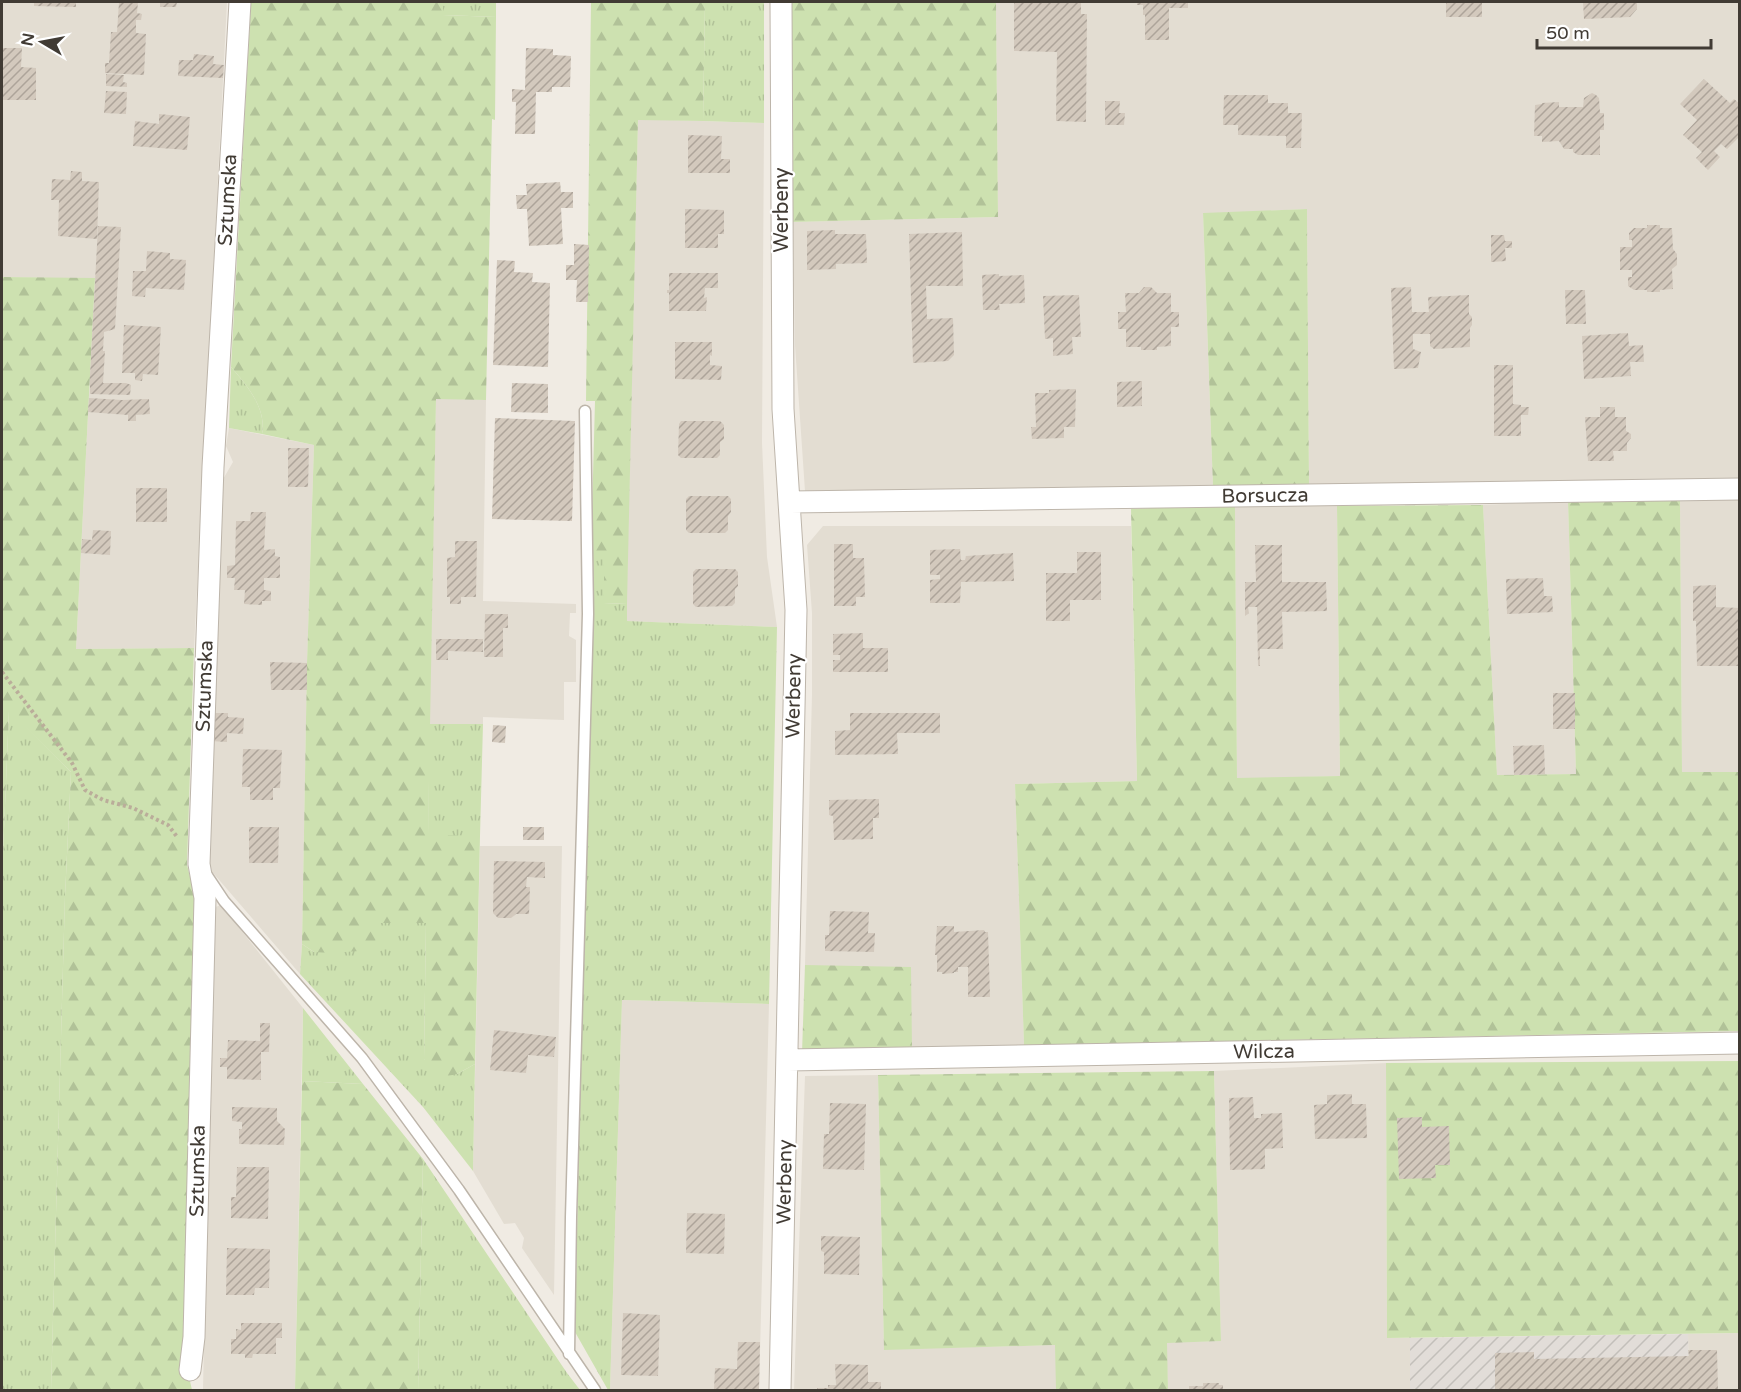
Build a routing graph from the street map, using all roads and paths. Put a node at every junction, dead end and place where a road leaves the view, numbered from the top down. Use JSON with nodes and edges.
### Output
{"nodes":[{"id":1,"x":240,"y":2,"type":"edge"},
{"id":2,"x":781,"y":2,"type":"edge"},
{"id":3,"x":585,"y":411,"type":"dead end"},
{"id":4,"x":1740,"y":489,"type":"edge"},
{"id":5,"x":790,"y":502,"type":"junction"},
{"id":6,"x":2,"y":672,"type":"edge"},
{"id":7,"x":199,"y":864,"type":"junction"},
{"id":8,"x":1740,"y":1043,"type":"edge"},
{"id":9,"x":788,"y":1060,"type":"junction"},
{"id":10,"x":569,"y":1353,"type":"junction"},
{"id":11,"x":190,"y":1370,"type":"dead end"},
{"id":12,"x":595,"y":1390,"type":"edge"},
{"id":13,"x":780,"y":1390,"type":"edge"}],
"edges":[{"from":1,"to":7,"type":"street","name":"Sztumska"},
{"from":2,"to":5,"type":"street","name":"Werbeny"},
{"from":3,"to":10,"type":"lane"},
{"from":4,"to":5,"type":"street","name":"Borsucza"},
{"from":5,"to":9,"type":"street","name":"Werbeny"},
{"from":6,"to":7,"type":"path"},
{"from":7,"to":10,"type":"lane"},
{"from":7,"to":11,"type":"street","name":"Sztumska"},
{"from":8,"to":9,"type":"street","name":"Wilcza"},
{"from":9,"to":13,"type":"street","name":"Werbeny"},
{"from":10,"to":12,"type":"lane"}]}
